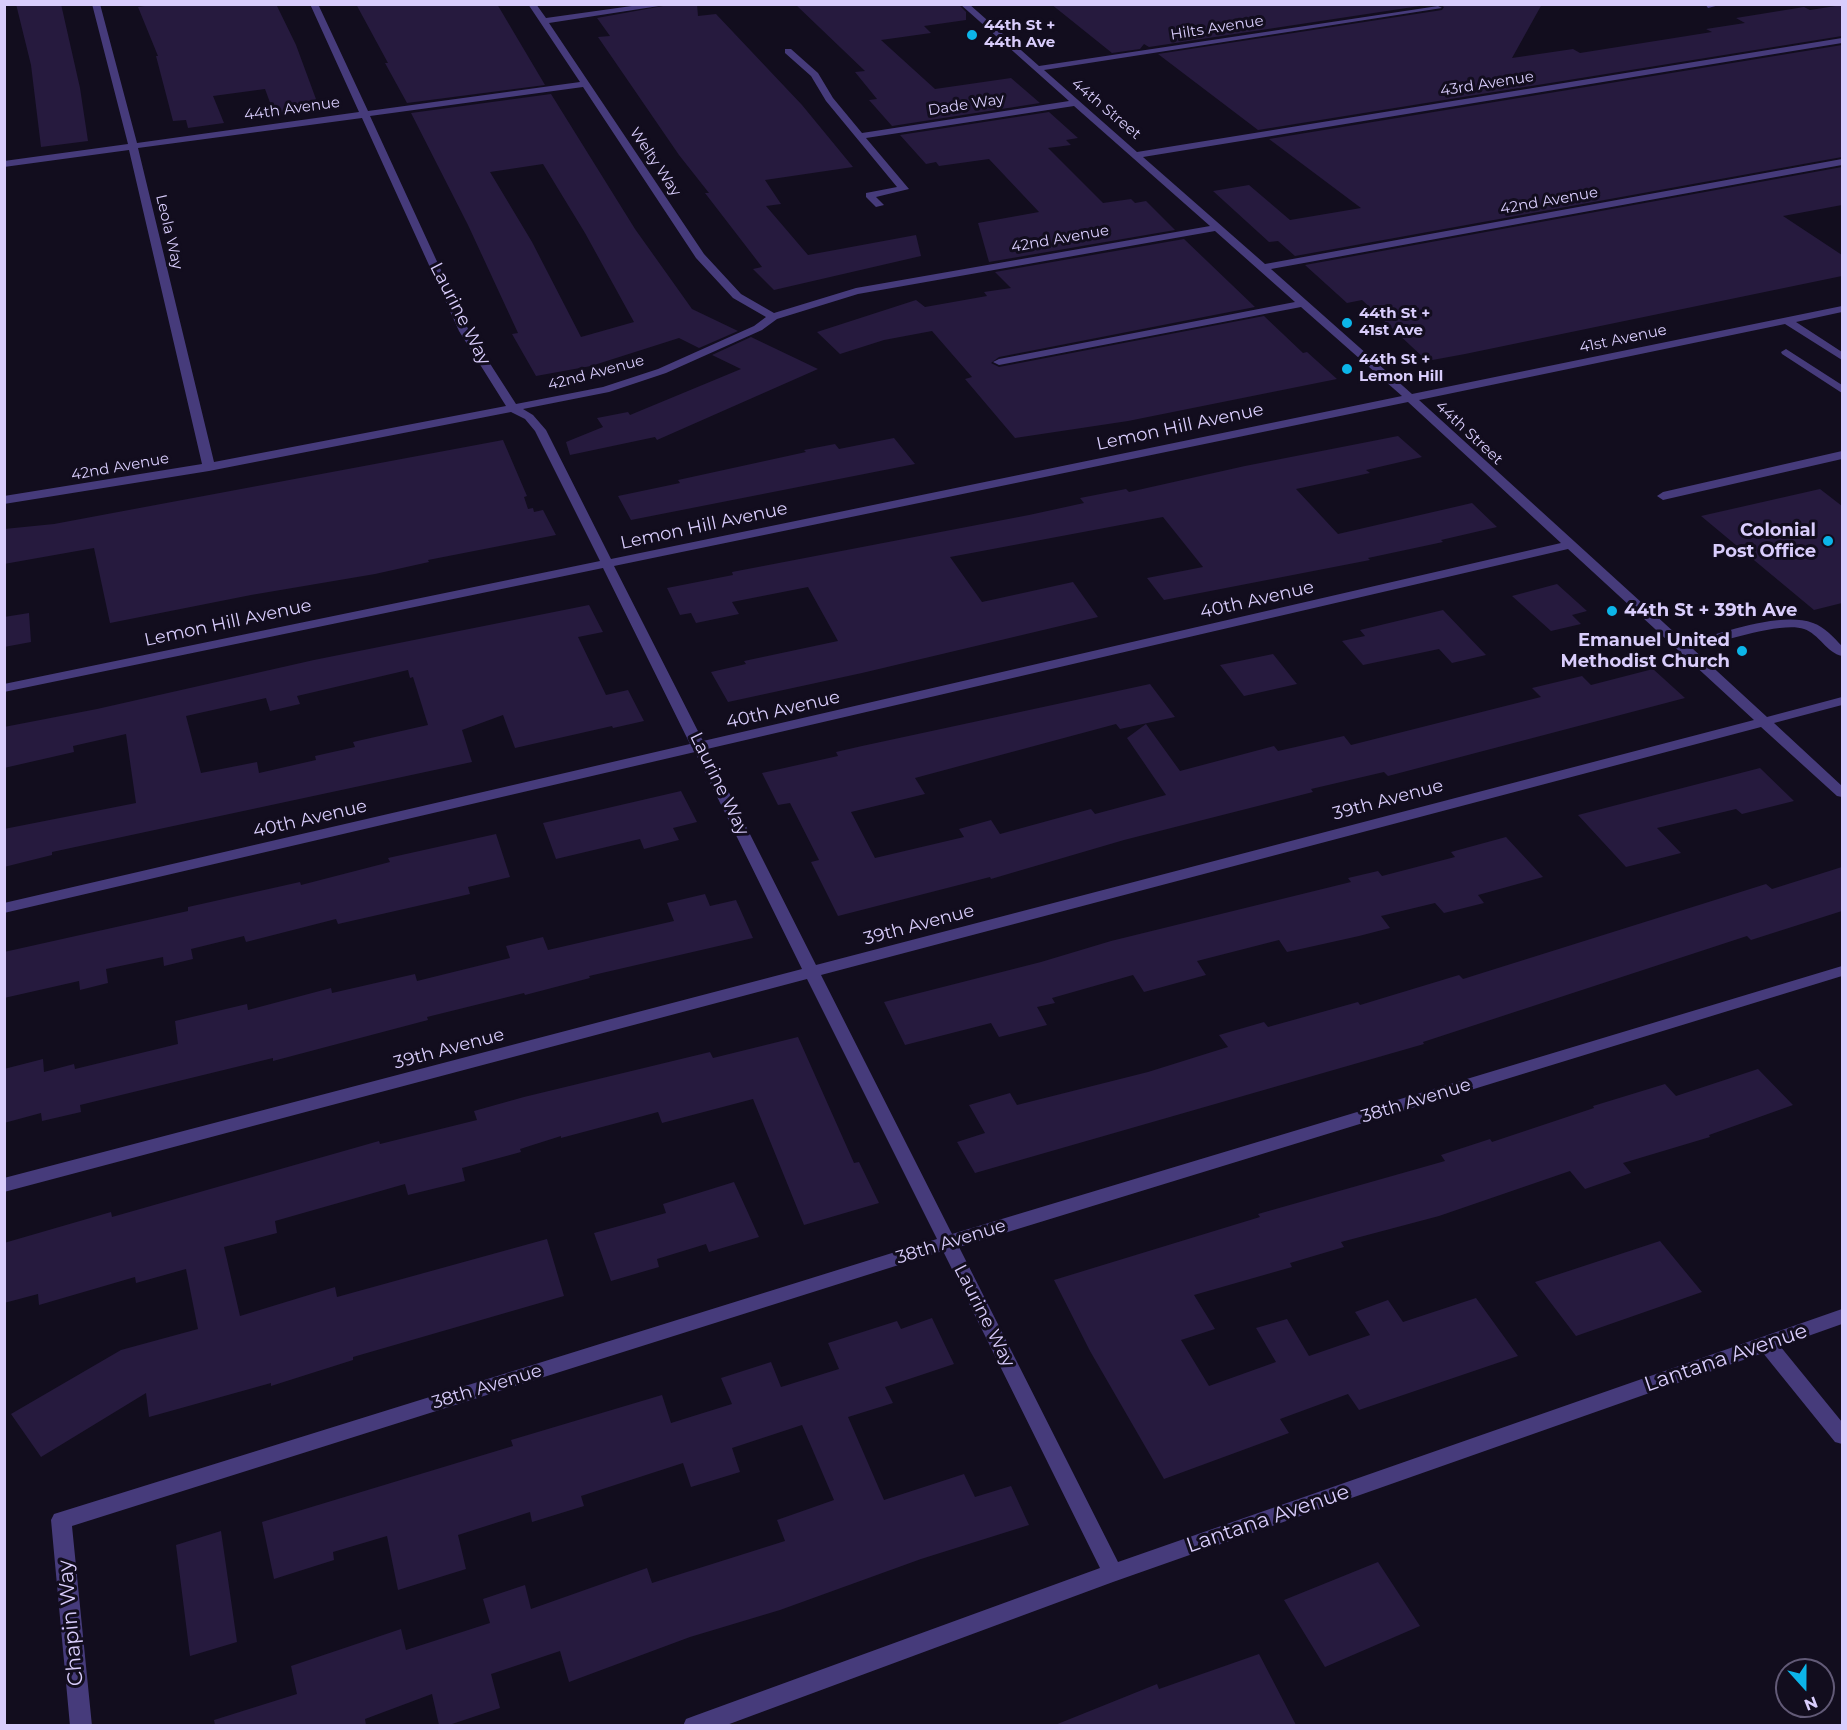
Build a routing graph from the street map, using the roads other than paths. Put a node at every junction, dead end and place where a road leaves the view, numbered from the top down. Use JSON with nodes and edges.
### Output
{"nodes":[{"id":1,"x":96,"y":4,"type":"edge"},
{"id":2,"x":314,"y":4,"type":"edge"},
{"id":3,"x":532,"y":4,"type":"edge"},
{"id":4,"x":668,"y":4,"type":"edge"},
{"id":5,"x":964,"y":4,"type":"edge"},
{"id":6,"x":1719,"y":4,"type":"edge"},
{"id":7,"x":1708,"y":6,"type":"dead end"},
{"id":8,"x":1435,"y":7,"type":"edge"},
{"id":9,"x":544,"y":21,"type":"junction"},
{"id":10,"x":1842,"y":40,"type":"edge"},
{"id":11,"x":788,"y":51,"type":"dead end"},
{"id":12,"x":1036,"y":69,"type":"junction"},
{"id":13,"x":585,"y":84,"type":"junction"},
{"id":14,"x":1075,"y":103,"type":"junction"},
{"id":15,"x":365,"y":114,"type":"junction"},
{"id":16,"x":862,"y":136,"type":"junction"},
{"id":17,"x":134,"y":146,"type":"junction"},
{"id":18,"x":1137,"y":155,"type":"junction"},
{"id":19,"x":1842,"y":162,"type":"edge"},
{"id":20,"x":4,"y":164,"type":"edge"},
{"id":21,"x":879,"y":205,"type":"dead end"},
{"id":22,"x":1216,"y":228,"type":"junction"},
{"id":23,"x":1261,"y":268,"type":"junction"},
{"id":24,"x":1300,"y":304,"type":"junction"},
{"id":25,"x":1842,"y":309,"type":"edge"},
{"id":26,"x":773,"y":317,"type":"junction"},
{"id":27,"x":1788,"y":321,"type":"junction"},
{"id":28,"x":1786,"y":352,"type":"dead end"},
{"id":29,"x":1842,"y":357,"type":"edge"},
{"id":30,"x":999,"y":362,"type":"dead end"},
{"id":31,"x":1842,"y":390,"type":"edge"},
{"id":32,"x":1410,"y":398,"type":"junction"},
{"id":33,"x":514,"y":408,"type":"junction"},
{"id":34,"x":1842,"y":455,"type":"edge"},
{"id":35,"x":209,"y":467,"type":"junction"},
{"id":36,"x":1663,"y":496,"type":"dead end"},
{"id":37,"x":4,"y":500,"type":"edge"},
{"id":38,"x":1570,"y":545,"type":"junction"},
{"id":39,"x":608,"y":564,"type":"junction"},
{"id":40,"x":1683,"y":648,"type":"junction"},
{"id":41,"x":1842,"y":652,"type":"edge"},
{"id":42,"x":4,"y":688,"type":"edge"},
{"id":43,"x":1842,"y":701,"type":"edge"},
{"id":44,"x":1763,"y":721,"type":"junction"},
{"id":45,"x":701,"y":748,"type":"junction"},
{"id":46,"x":1842,"y":793,"type":"edge"},
{"id":47,"x":4,"y":908,"type":"edge"},
{"id":48,"x":1842,"y":971,"type":"edge"},
{"id":49,"x":812,"y":974,"type":"junction"},
{"id":50,"x":4,"y":1185,"type":"edge"},
{"id":51,"x":947,"y":1243,"type":"junction"},
{"id":52,"x":1842,"y":1317,"type":"edge"},
{"id":53,"x":1767,"y":1344,"type":"junction"},
{"id":54,"x":1842,"y":1436,"type":"edge"},
{"id":55,"x":61,"y":1520,"type":"joint"},
{"id":56,"x":1113,"y":1574,"type":"junction"},
{"id":57,"x":81,"y":1725,"type":"edge"},
{"id":58,"x":694,"y":1725,"type":"edge"}],
"edges":[{"from":1,"to":17,"type":"street","name":"Leola Way"},
{"from":2,"to":15,"type":"street","name":"Laurine Way"},
{"from":3,"to":9,"type":"street","name":"Welty Way"},
{"from":4,"to":9,"type":"street"},
{"from":5,"to":12,"type":"street","name":"44th Street"},
{"from":6,"to":7,"type":"street"},
{"from":8,"to":12,"type":"street","name":"Hilts Avenue"},
{"from":9,"to":13,"type":"street","name":"Welty Way"},
{"from":10,"to":18,"type":"street","name":"43rd Avenue"},
{"from":11,"to":16,"type":"street"},
{"from":12,"to":14,"type":"street","name":"44th Street"},
{"from":13,"to":15,"type":"street","name":"44th Avenue"},
{"from":13,"to":26,"type":"street","name":"Welty Way"},
{"from":14,"to":16,"type":"street","name":"Dade Way"},
{"from":14,"to":18,"type":"street","name":"44th Street"},
{"from":15,"to":17,"type":"street","name":"44th Avenue"},
{"from":15,"to":33,"type":"street","name":"Laurine Way"},
{"from":16,"to":21,"type":"street"},
{"from":17,"to":20,"type":"street","name":"44th Avenue"},
{"from":17,"to":35,"type":"street","name":"Leola Way"},
{"from":18,"to":22,"type":"street","name":"44th Street"},
{"from":19,"to":23,"type":"street","name":"42nd Avenue"},
{"from":22,"to":23,"type":"street","name":"44th Street"},
{"from":22,"to":26,"type":"street","name":"42nd Avenue"},
{"from":23,"to":24,"type":"street","name":"44th Street"},
{"from":24,"to":30,"type":"street"},
{"from":24,"to":32,"type":"street","name":"44th Street"},
{"from":25,"to":27,"type":"street","name":"41st Avenue"},
{"from":26,"to":33,"type":"street","name":"42nd Avenue"},
{"from":27,"to":29,"type":"street"},
{"from":27,"to":32,"type":"street","name":"41st Avenue"},
{"from":28,"to":31,"type":"street"},
{"from":32,"to":38,"type":"street","name":"44th Street"},
{"from":32,"to":39,"type":"street","name":"Lemon Hill Avenue"},
{"from":33,"to":35,"type":"street","name":"42nd Avenue"},
{"from":33,"to":39,"type":"street","name":"Laurine Way"},
{"from":34,"to":36,"type":"street"},
{"from":35,"to":37,"type":"street","name":"42nd Avenue"},
{"from":38,"to":40,"type":"street","name":"44th Street"},
{"from":38,"to":45,"type":"street","name":"40th Avenue"},
{"from":39,"to":42,"type":"street","name":"Lemon Hill Avenue"},
{"from":39,"to":45,"type":"street","name":"Laurine Way"},
{"from":40,"to":41,"type":"street"},
{"from":40,"to":44,"type":"street","name":"44th Street"},
{"from":43,"to":44,"type":"street","name":"39th Avenue"},
{"from":44,"to":46,"type":"street","name":"44th Street"},
{"from":44,"to":49,"type":"street","name":"39th Avenue"},
{"from":45,"to":47,"type":"street","name":"40th Avenue"},
{"from":45,"to":49,"type":"street","name":"Laurine Way"},
{"from":48,"to":51,"type":"street","name":"38th Avenue"},
{"from":49,"to":50,"type":"street","name":"39th Avenue"},
{"from":49,"to":51,"type":"street","name":"Laurine Way"},
{"from":51,"to":55,"type":"street","name":"38th Avenue"},
{"from":51,"to":56,"type":"street","name":"Laurine Way"},
{"from":52,"to":53,"type":"street","name":"Lantana Avenue"},
{"from":53,"to":54,"type":"street"},
{"from":53,"to":56,"type":"street","name":"Lantana Avenue"},
{"from":55,"to":57,"type":"street","name":"Chapin Way"},
{"from":56,"to":58,"type":"street","name":"Lantana Avenue"}]}
